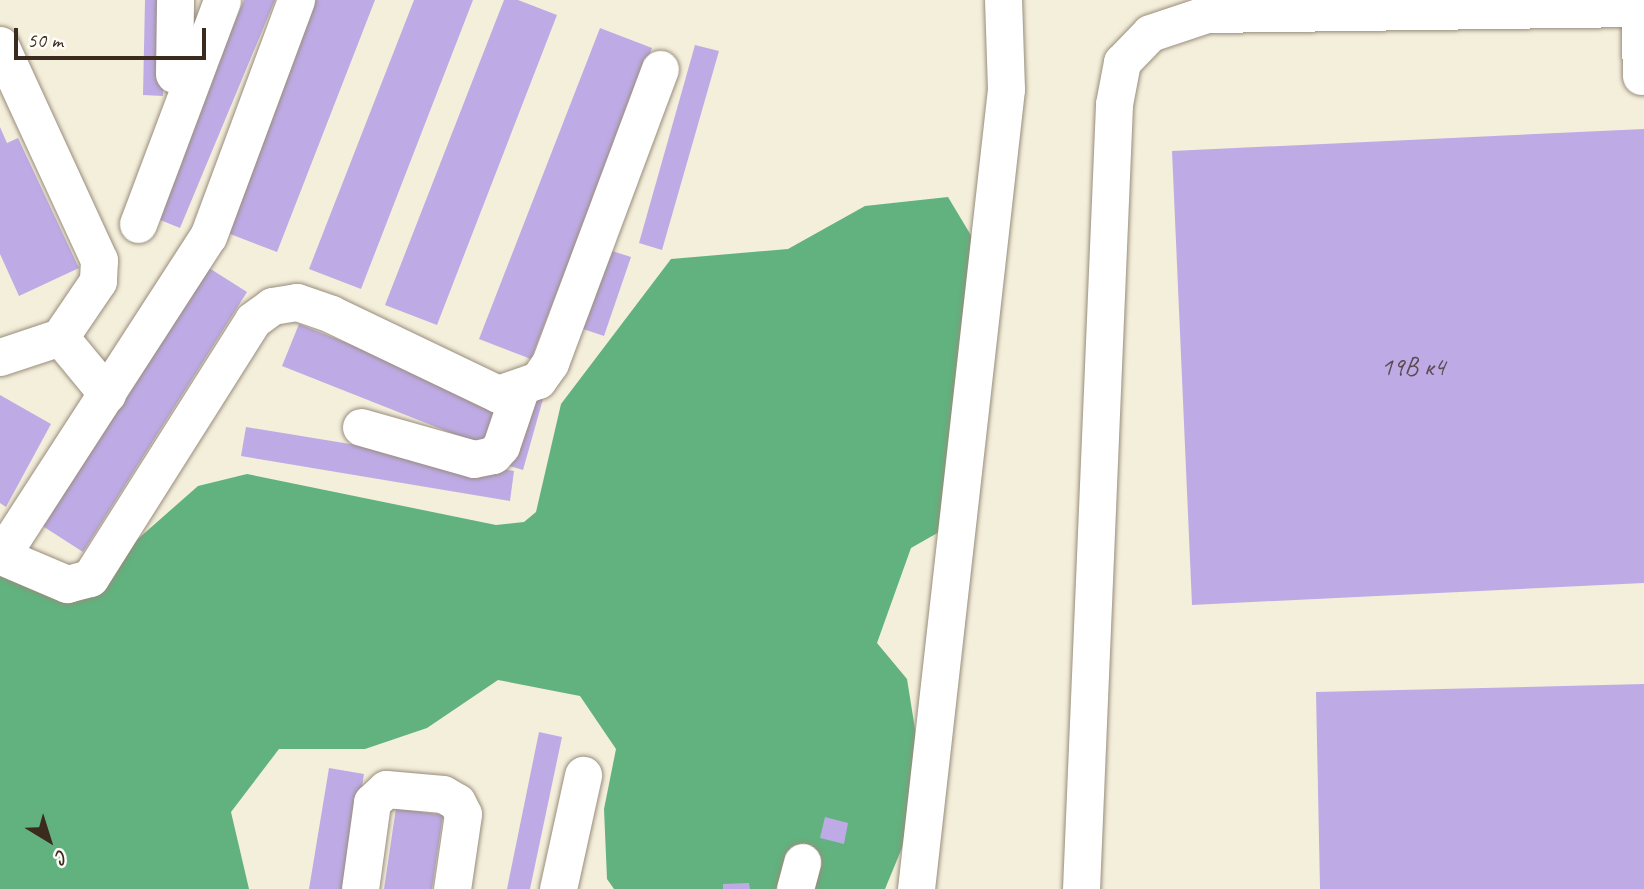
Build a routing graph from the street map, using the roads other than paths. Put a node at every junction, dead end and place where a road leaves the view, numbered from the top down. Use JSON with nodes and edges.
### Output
{"nodes":[{"id":1,"x":175,"y":0,"type":"edge"},
{"id":2,"x":222,"y":0,"type":"edge"},
{"id":3,"x":296,"y":0,"type":"edge"},
{"id":4,"x":1003,"y":0,"type":"edge"},
{"id":5,"x":1641,"y":5,"type":"edge"},
{"id":6,"x":0,"y":45,"type":"edge"},
{"id":7,"x":660,"y":69,"type":"dead end"},
{"id":8,"x":174,"y":74,"type":"dead end"},
{"id":9,"x":1641,"y":76,"type":"dead end"},
{"id":10,"x":138,"y":224,"type":"dead end"},
{"id":11,"x":60,"y":337,"type":"junction"},
{"id":12,"x":0,"y":357,"type":"edge"},
{"id":13,"x":520,"y":390,"type":"junction"},
{"id":14,"x":107,"y":394,"type":"junction"},
{"id":15,"x":361,"y":427,"type":"dead end"},
{"id":16,"x":0,"y":556,"type":"edge"},
{"id":17,"x":583,"y":775,"type":"dead end"},
{"id":18,"x":360,"y":889,"type":"edge"},
{"id":19,"x":453,"y":889,"type":"edge"},
{"id":20,"x":558,"y":889,"type":"edge"},
{"id":21,"x":916,"y":889,"type":"edge"},
{"id":22,"x":1081,"y":889,"type":"edge"}],
"edges":[{"from":1,"to":8,"type":"street"},
{"from":2,"to":10,"type":"street"},
{"from":3,"to":14,"type":"street"},
{"from":4,"to":21,"type":"street"},
{"from":5,"to":9,"type":"street"},
{"from":5,"to":22,"type":"street"},
{"from":6,"to":11,"type":"street"},
{"from":7,"to":13,"type":"street"},
{"from":11,"to":12,"type":"street"},
{"from":11,"to":14,"type":"street"},
{"from":13,"to":15,"type":"street"},
{"from":13,"to":16,"type":"street"},
{"from":14,"to":16,"type":"street"},
{"from":17,"to":20,"type":"street"},
{"from":18,"to":19,"type":"street"}]}
